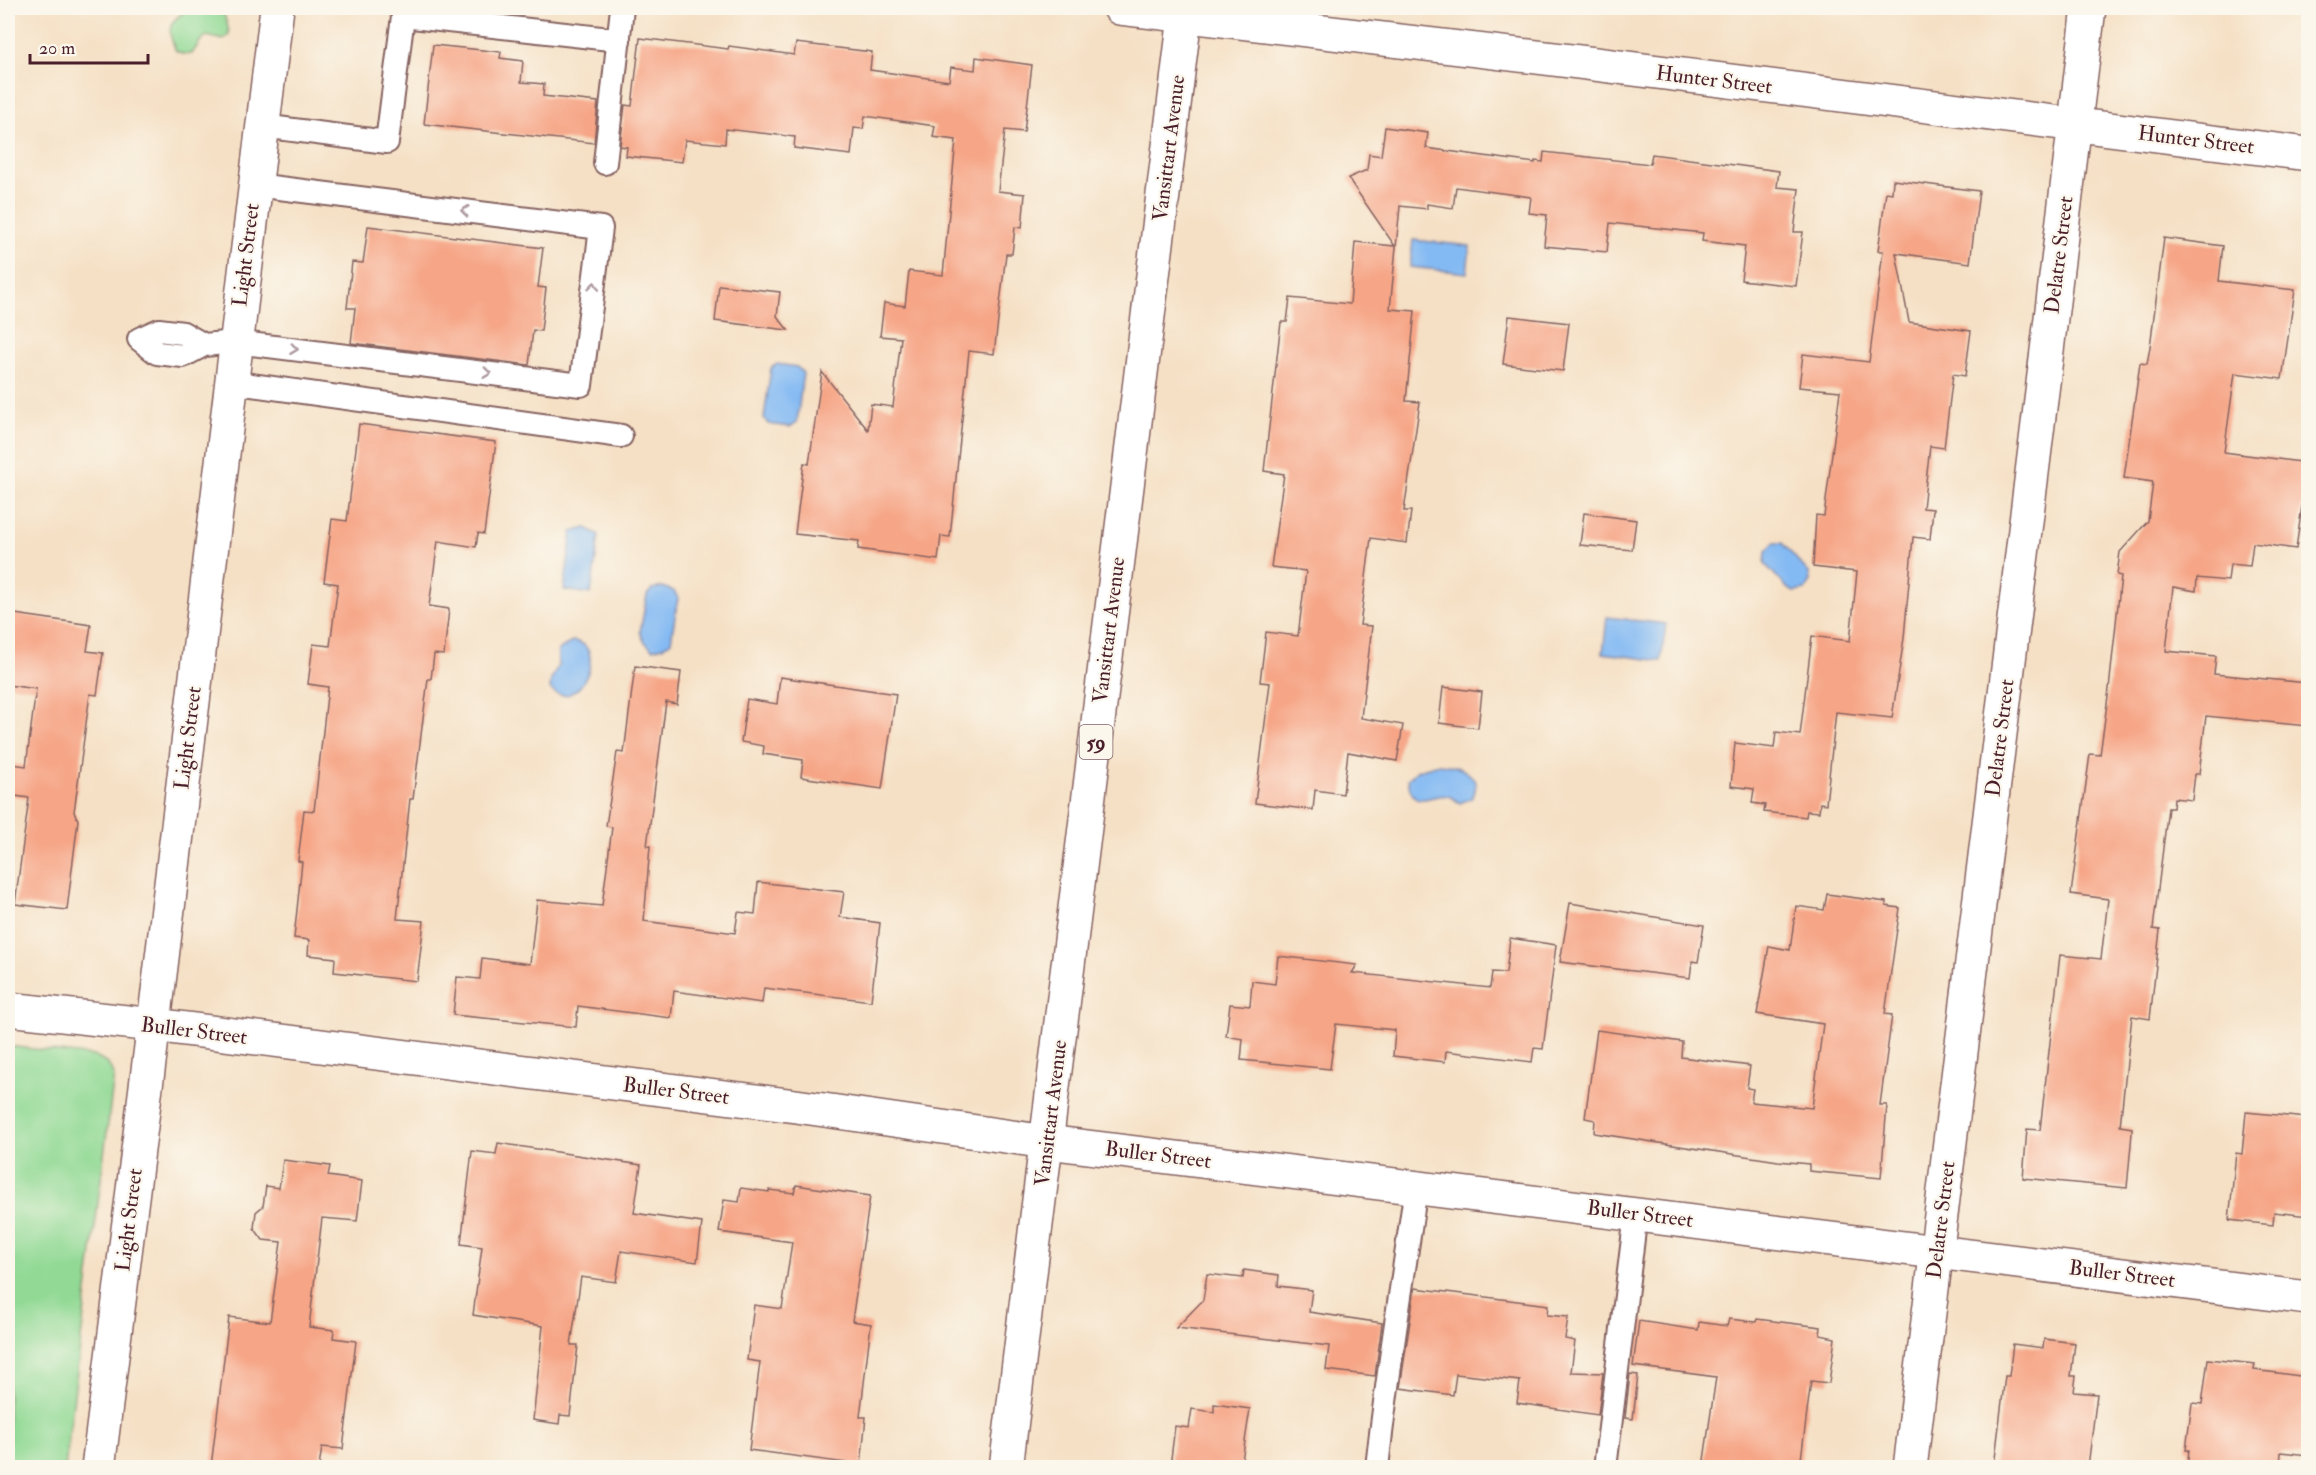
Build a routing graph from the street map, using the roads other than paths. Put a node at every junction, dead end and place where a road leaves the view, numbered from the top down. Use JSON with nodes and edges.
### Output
{"nodes":[{"id":1,"x":277,"y":8,"type":"edge"},
{"id":2,"x":622,"y":8,"type":"edge"},
{"id":3,"x":1120,"y":8,"type":"edge"},
{"id":4,"x":2089,"y":8,"type":"edge"},
{"id":5,"x":403,"y":12,"type":"edge"},
{"id":6,"x":1186,"y":12,"type":"edge"},
{"id":7,"x":619,"y":40,"type":"junction"},
{"id":8,"x":2075,"y":125,"type":"junction"},
{"id":9,"x":262,"y":126,"type":"junction"},
{"id":10,"x":2308,"y":154,"type":"edge"},
{"id":11,"x":605,"y":163,"type":"dead end"},
{"id":12,"x":255,"y":185,"type":"junction"},
{"id":13,"x":220,"y":343,"type":"junction"},
{"id":14,"x":230,"y":382,"type":"junction"},
{"id":15,"x":621,"y":436,"type":"dead end"},
{"id":16,"x":8,"y":1009,"type":"edge"},
{"id":17,"x":154,"y":1025,"type":"junction"},
{"id":18,"x":1047,"y":1142,"type":"junction"},
{"id":19,"x":1416,"y":1187,"type":"junction"},
{"id":20,"x":1636,"y":1214,"type":"junction"},
{"id":21,"x":1938,"y":1251,"type":"junction"},
{"id":22,"x":2308,"y":1298,"type":"edge"},
{"id":23,"x":98,"y":1467,"type":"edge"},
{"id":24,"x":1006,"y":1467,"type":"edge"},
{"id":25,"x":1377,"y":1467,"type":"edge"},
{"id":26,"x":1605,"y":1467,"type":"edge"},
{"id":27,"x":1910,"y":1467,"type":"edge"}],
"edges":[{"from":1,"to":9,"type":"street","name":"Light Street"},
{"from":2,"to":7,"type":"lane"},
{"from":3,"to":6,"type":"street","name":"Hunter Street"},
{"from":4,"to":8,"type":"street","name":"Delatre Street"},
{"from":5,"to":7,"type":"lane"},
{"from":5,"to":9,"type":"lane"},
{"from":6,"to":8,"type":"street","name":"Hunter Street"},
{"from":6,"to":18,"type":"street","name":"Vansittart Avenue","number":"59"},
{"from":7,"to":11,"type":"lane"},
{"from":8,"to":10,"type":"street","name":"Hunter Street"},
{"from":8,"to":21,"type":"street","name":"Delatre Street"},
{"from":9,"to":12,"type":"street","name":"Light Street"},
{"from":12,"to":13,"type":"street","name":"Light Street"},
{"from":13,"to":12,"type":"lane","one_way":true},
{"from":13,"to":14,"type":"street","name":"Light Street"},
{"from":14,"to":15,"type":"lane"},
{"from":14,"to":17,"type":"street","name":"Light Street"},
{"from":16,"to":17,"type":"street","name":"Buller Street"},
{"from":17,"to":18,"type":"street","name":"Buller Street"},
{"from":17,"to":23,"type":"street","name":"Light Street"},
{"from":18,"to":19,"type":"street","name":"Buller Street"},
{"from":18,"to":24,"type":"street","name":"Vansittart Avenue","number":"59"},
{"from":19,"to":20,"type":"street","name":"Buller Street"},
{"from":19,"to":25,"type":"lane"},
{"from":20,"to":21,"type":"street","name":"Buller Street"},
{"from":20,"to":26,"type":"lane"},
{"from":21,"to":22,"type":"street","name":"Buller Street"},
{"from":21,"to":27,"type":"street","name":"Delatre Street"}]}
